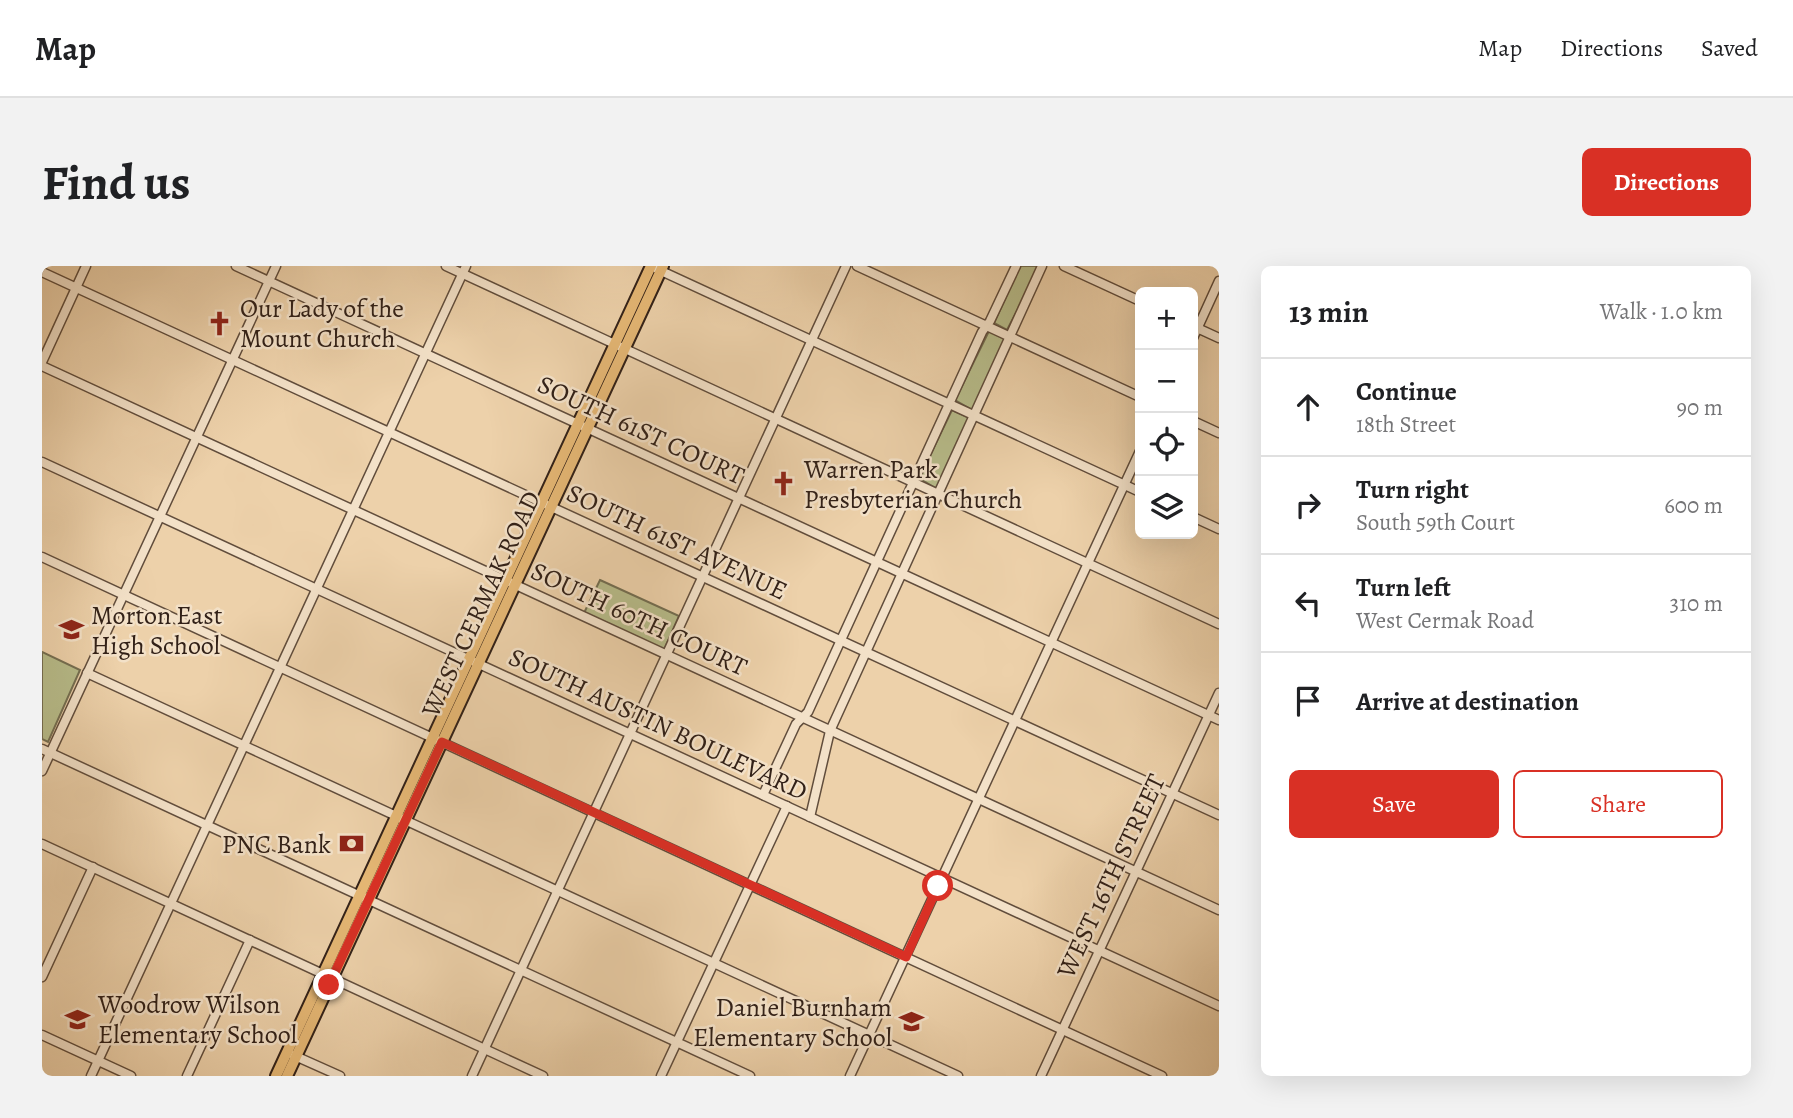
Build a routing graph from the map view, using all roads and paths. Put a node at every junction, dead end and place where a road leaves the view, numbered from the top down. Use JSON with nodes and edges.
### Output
{"nodes":[{"id":1,"x":86,"y":266,"type":"edge"},
{"id":2,"x":236,"y":266,"type":"edge"},
{"id":3,"x":275,"y":266,"type":"edge"},
{"id":4,"x":446,"y":266,"type":"edge"},
{"id":5,"x":846,"y":266,"type":"edge"},
{"id":6,"x":857,"y":266,"type":"edge"},
{"id":7,"x":1016,"y":266,"type":"edge"},
{"id":8,"x":1042,"y":266,"type":"edge"},
{"id":9,"x":1064,"y":266,"type":"edge"},
{"id":10,"x":655,"y":267,"type":"edge"},
{"id":11,"x":464,"y":270,"type":"edge"},
{"id":12,"x":42,"y":272,"type":"edge"},
{"id":13,"x":268,"y":281,"type":"junction"},
{"id":14,"x":1219,"y":281,"type":"edge"},
{"id":15,"x":76,"y":287,"type":"junction"},
{"id":16,"x":1135,"y":299,"type":"edge"},
{"id":17,"x":1198,"y":321,"type":"edge"},
{"id":18,"x":986,"y":326,"type":"junction"},
{"id":19,"x":1198,"y":328,"type":"edge"},
{"id":20,"x":1011,"y":337,"type":"junction"},
{"id":21,"x":1219,"y":338,"type":"edge"},
{"id":22,"x":812,"y":340,"type":"junction"},
{"id":23,"x":620,"y":347,"type":"junction"},
{"id":24,"x":426,"y":354,"type":"junction"},
{"id":25,"x":232,"y":359,"type":"junction"},
{"id":26,"x":42,"y":364,"type":"edge"},
{"id":27,"x":1135,"y":395,"type":"edge"},
{"id":28,"x":949,"y":404,"type":"junction"},
{"id":29,"x":976,"y":416,"type":"junction"},
{"id":30,"x":776,"y":419,"type":"junction"},
{"id":31,"x":1198,"y":423,"type":"edge"},
{"id":32,"x":583,"y":426,"type":"junction"},
{"id":33,"x":390,"y":432,"type":"junction"},
{"id":34,"x":1219,"y":433,"type":"edge"},
{"id":35,"x":196,"y":437,"type":"junction"},
{"id":36,"x":42,"y":462,"type":"edge"},
{"id":37,"x":1135,"y":462,"type":"edge"},
{"id":38,"x":913,"y":482,"type":"junction"},
{"id":39,"x":1125,"y":485,"type":"junction"},
{"id":40,"x":1135,"y":490,"type":"edge"},
{"id":41,"x":939,"y":495,"type":"junction"},
{"id":42,"x":739,"y":498,"type":"junction"},
{"id":43,"x":546,"y":505,"type":"junction"},
{"id":44,"x":354,"y":510,"type":"junction"},
{"id":45,"x":160,"y":516,"type":"junction"},
{"id":46,"x":1198,"y":519,"type":"edge"},
{"id":47,"x":1219,"y":529,"type":"edge"},
{"id":48,"x":42,"y":557,"type":"edge"},
{"id":49,"x":877,"y":562,"type":"junction"},
{"id":50,"x":1088,"y":563,"type":"junction"},
{"id":51,"x":903,"y":574,"type":"junction"},
{"id":52,"x":702,"y":577,"type":"junction"},
{"id":53,"x":510,"y":583,"type":"junction"},
{"id":54,"x":317,"y":589,"type":"junction"},
{"id":55,"x":124,"y":594,"type":"junction"},
{"id":56,"x":1219,"y":624,"type":"edge"},
{"id":57,"x":841,"y":640,"type":"junction"},
{"id":58,"x":1051,"y":643,"type":"junction"},
{"id":59,"x":866,"y":652,"type":"junction"},
{"id":60,"x":666,"y":655,"type":"junction"},
{"id":61,"x":474,"y":661,"type":"junction"},
{"id":62,"x":281,"y":667,"type":"junction"},
{"id":63,"x":87,"y":673,"type":"junction"},
{"id":64,"x":1219,"y":693,"type":"edge"},
{"id":65,"x":1209,"y":715,"type":"junction"},
{"id":66,"x":804,"y":718,"type":"junction"},
{"id":67,"x":1219,"y":720,"type":"edge"},
{"id":68,"x":1015,"y":721,"type":"junction"},
{"id":69,"x":830,"y":730,"type":"junction"},
{"id":70,"x":630,"y":734,"type":"junction"},
{"id":71,"x":438,"y":740,"type":"junction"},
{"id":72,"x":244,"y":746,"type":"junction"},
{"id":73,"x":46,"y":751,"type":"edge"},
{"id":74,"x":42,"y":771,"type":"edge"},
{"id":75,"x":1172,"y":794,"type":"junction"},
{"id":76,"x":763,"y":795,"type":"junction"},
{"id":77,"x":979,"y":799,"type":"junction"},
{"id":78,"x":787,"y":806,"type":"junction"},
{"id":79,"x":594,"y":812,"type":"junction"},
{"id":80,"x":1219,"y":815,"type":"edge"},
{"id":81,"x":810,"y":817,"type":"junction"},
{"id":82,"x":401,"y":818,"type":"junction"},
{"id":83,"x":208,"y":825,"type":"junction"},
{"id":84,"x":42,"y":844,"type":"edge"},
{"id":85,"x":93,"y":867,"type":"junction"},
{"id":86,"x":1136,"y":872,"type":"junction"},
{"id":87,"x":942,"y":878,"type":"junction"},
{"id":88,"x":750,"y":885,"type":"junction"},
{"id":89,"x":558,"y":891,"type":"junction"},
{"id":90,"x":364,"y":898,"type":"junction"},
{"id":91,"x":171,"y":904,"type":"junction"},
{"id":92,"x":1219,"y":910,"type":"edge"},
{"id":93,"x":250,"y":940,"type":"junction"},
{"id":94,"x":1099,"y":951,"type":"junction"},
{"id":95,"x":906,"y":957,"type":"junction"},
{"id":96,"x":714,"y":963,"type":"junction"},
{"id":97,"x":521,"y":970,"type":"junction"},
{"id":98,"x":328,"y":976,"type":"junction"},
{"id":99,"x":42,"y":977,"type":"edge"},
{"id":100,"x":1219,"y":1006,"type":"edge"},
{"id":101,"x":1062,"y":1030,"type":"junction"},
{"id":102,"x":42,"y":1035,"type":"edge"},
{"id":103,"x":869,"y":1035,"type":"junction"},
{"id":104,"x":677,"y":1042,"type":"junction"},
{"id":105,"x":485,"y":1049,"type":"junction"},
{"id":106,"x":292,"y":1054,"type":"junction"},
{"id":107,"x":98,"y":1061,"type":"junction"},
{"id":108,"x":91,"y":1076,"type":"edge"},
{"id":109,"x":131,"y":1076,"type":"edge"},
{"id":110,"x":187,"y":1076,"type":"edge"},
{"id":111,"x":276,"y":1076,"type":"edge"},
{"id":112,"x":287,"y":1076,"type":"edge"},
{"id":113,"x":340,"y":1076,"type":"edge"},
{"id":114,"x":472,"y":1076,"type":"edge"},
{"id":115,"x":543,"y":1076,"type":"edge"},
{"id":116,"x":661,"y":1076,"type":"edge"},
{"id":117,"x":750,"y":1076,"type":"edge"},
{"id":118,"x":850,"y":1076,"type":"edge"},
{"id":119,"x":958,"y":1076,"type":"edge"},
{"id":120,"x":1041,"y":1076,"type":"edge"},
{"id":121,"x":1162,"y":1076,"type":"edge"}],
"edges":[{"from":1,"to":15,"type":"street"},
{"from":2,"to":13,"type":"street","name":"SOUTH 61ST COURT"},
{"from":3,"to":13,"type":"street"},
{"from":4,"to":11,"type":"street"},
{"from":5,"to":22,"type":"street"},
{"from":6,"to":18,"type":"street"},
{"from":7,"to":18,"type":"street"},
{"from":8,"to":20,"type":"street"},
{"from":9,"to":16,"type":"street"},
{"from":10,"to":22,"type":"street"},
{"from":10,"to":23,"type":"main road","name":"WEST CERMAK ROAD"},
{"from":11,"to":23,"type":"street"},
{"from":11,"to":24,"type":"street"},
{"from":12,"to":15,"type":"street","name":"SOUTH 61ST AVENUE"},
{"from":13,"to":24,"type":"street","name":"SOUTH 61ST COURT"},
{"from":13,"to":25,"type":"street"},
{"from":14,"to":17,"type":"street"},
{"from":15,"to":25,"type":"street","name":"SOUTH 61ST AVENUE"},
{"from":15,"to":26,"type":"street"},
{"from":18,"to":20,"type":"street"},
{"from":18,"to":28,"type":"street"},
{"from":19,"to":21,"type":"street"},
{"from":20,"to":27,"type":"street"},
{"from":20,"to":29,"type":"street"},
{"from":22,"to":28,"type":"street"},
{"from":22,"to":30,"type":"street"},
{"from":23,"to":30,"type":"street"},
{"from":23,"to":32,"type":"main road","name":"WEST CERMAK ROAD"},
{"from":24,"to":32,"type":"street","name":"SOUTH 61ST COURT"},
{"from":24,"to":33,"type":"street"},
{"from":25,"to":33,"type":"street","name":"SOUTH 61ST AVENUE"},
{"from":25,"to":35,"type":"street"},
{"from":26,"to":35,"type":"street","name":"SOUTH 60TH COURT"},
{"from":28,"to":29,"type":"street"},
{"from":28,"to":38,"type":"street"},
{"from":29,"to":39,"type":"street"},
{"from":29,"to":41,"type":"street"},
{"from":30,"to":38,"type":"street"},
{"from":30,"to":42,"type":"street"},
{"from":31,"to":34,"type":"street"},
{"from":32,"to":42,"type":"street","name":"SOUTH 61ST COURT"},
{"from":32,"to":43,"type":"main road","name":"WEST CERMAK ROAD"},
{"from":33,"to":43,"type":"street","name":"SOUTH 61ST AVENUE"},
{"from":33,"to":44,"type":"street"},
{"from":35,"to":44,"type":"street","name":"SOUTH 60TH COURT"},
{"from":35,"to":45,"type":"street"},
{"from":36,"to":45,"type":"street","name":"SOUTH AUSTIN BOULEVARD"},
{"from":37,"to":39,"type":"street"},
{"from":38,"to":41,"type":"street"},
{"from":38,"to":49,"type":"street"},
{"from":39,"to":40,"type":"street"},
{"from":39,"to":50,"type":"street"},
{"from":41,"to":50,"type":"street"},
{"from":41,"to":51,"type":"street"},
{"from":42,"to":49,"type":"street","name":"SOUTH 61ST COURT"},
{"from":42,"to":52,"type":"street"},
{"from":43,"to":52,"type":"street","name":"SOUTH 61ST AVENUE"},
{"from":43,"to":53,"type":"main road","name":"WEST CERMAK ROAD"},
{"from":44,"to":53,"type":"street","name":"SOUTH 60TH COURT"},
{"from":44,"to":54,"type":"street"},
{"from":45,"to":54,"type":"street","name":"SOUTH AUSTIN BOULEVARD"},
{"from":45,"to":55,"type":"street"},
{"from":46,"to":47,"type":"street"},
{"from":48,"to":55,"type":"street"},
{"from":49,"to":51,"type":"street","name":"SOUTH 61ST COURT"},
{"from":49,"to":57,"type":"street"},
{"from":50,"to":56,"type":"street"},
{"from":50,"to":58,"type":"street"},
{"from":51,"to":58,"type":"street","name":"SOUTH 61ST COURT"},
{"from":51,"to":59,"type":"street"},
{"from":52,"to":57,"type":"street","name":"SOUTH 61ST AVENUE"},
{"from":52,"to":60,"type":"street"},
{"from":53,"to":60,"type":"street","name":"SOUTH 60TH COURT"},
{"from":53,"to":61,"type":"main road","name":"WEST CERMAK ROAD"},
{"from":54,"to":61,"type":"street","name":"SOUTH AUSTIN BOULEVARD"},
{"from":54,"to":62,"type":"street"},
{"from":55,"to":62,"type":"street"},
{"from":55,"to":63,"type":"street"},
{"from":57,"to":59,"type":"street","name":"SOUTH 61ST AVENUE"},
{"from":57,"to":66,"type":"street"},
{"from":58,"to":65,"type":"street","name":"SOUTH 61ST COURT"},
{"from":58,"to":68,"type":"street"},
{"from":59,"to":68,"type":"street","name":"SOUTH 61ST AVENUE"},
{"from":59,"to":69,"type":"street"},
{"from":60,"to":66,"type":"street","name":"SOUTH 60TH COURT"},
{"from":60,"to":70,"type":"street"},
{"from":61,"to":70,"type":"street","name":"SOUTH AUSTIN BOULEVARD"},
{"from":61,"to":71,"type":"main road","name":"WEST CERMAK ROAD"},
{"from":62,"to":71,"type":"street"},
{"from":62,"to":72,"type":"street"},
{"from":63,"to":72,"type":"street"},
{"from":63,"to":73,"type":"street"},
{"from":64,"to":65,"type":"street","name":"WEST 16TH STREET"},
{"from":65,"to":67,"type":"street","name":"SOUTH 61ST COURT"},
{"from":65,"to":75,"type":"street","name":"WEST 16TH STREET"},
{"from":66,"to":69,"type":"street","name":"SOUTH 60TH COURT"},
{"from":66,"to":76,"type":"street"},
{"from":68,"to":75,"type":"street","name":"SOUTH 61ST AVENUE"},
{"from":68,"to":77,"type":"street"},
{"from":69,"to":77,"type":"street","name":"SOUTH 60TH COURT"},
{"from":69,"to":81,"type":"street"},
{"from":70,"to":76,"type":"street","name":"SOUTH AUSTIN BOULEVARD"},
{"from":70,"to":79,"type":"street"},
{"from":71,"to":79,"type":"street"},
{"from":71,"to":82,"type":"main road","name":"WEST CERMAK ROAD"},
{"from":72,"to":82,"type":"street"},
{"from":72,"to":83,"type":"street"},
{"from":73,"to":74,"type":"street"},
{"from":73,"to":83,"type":"street"},
{"from":75,"to":80,"type":"street","name":"SOUTH 61ST AVENUE"},
{"from":75,"to":86,"type":"street","name":"WEST 16TH STREET"},
{"from":76,"to":78,"type":"street","name":"SOUTH AUSTIN BOULEVARD"},
{"from":77,"to":86,"type":"street","name":"SOUTH 60TH COURT"},
{"from":77,"to":87,"type":"street"},
{"from":78,"to":81,"type":"street","name":"SOUTH AUSTIN BOULEVARD"},
{"from":78,"to":88,"type":"street"},
{"from":79,"to":88,"type":"street"},
{"from":79,"to":89,"type":"street"},
{"from":81,"to":87,"type":"street","name":"SOUTH AUSTIN BOULEVARD"},
{"from":82,"to":89,"type":"street"},
{"from":82,"to":90,"type":"main road","name":"WEST CERMAK ROAD"},
{"from":83,"to":90,"type":"street"},
{"from":83,"to":91,"type":"street"},
{"from":84,"to":85,"type":"street"},
{"from":85,"to":91,"type":"street"},
{"from":85,"to":99,"type":"street"},
{"from":86,"to":92,"type":"street","name":"SOUTH 60TH COURT"},
{"from":86,"to":94,"type":"street","name":"WEST 16TH STREET"},
{"from":87,"to":94,"type":"street","name":"SOUTH AUSTIN BOULEVARD"},
{"from":87,"to":95,"type":"street"},
{"from":88,"to":95,"type":"street"},
{"from":88,"to":96,"type":"street"},
{"from":89,"to":96,"type":"street"},
{"from":89,"to":97,"type":"street"},
{"from":90,"to":97,"type":"street"},
{"from":90,"to":98,"type":"main road","name":"WEST CERMAK ROAD"},
{"from":91,"to":93,"type":"street"},
{"from":91,"to":107,"type":"street"},
{"from":93,"to":98,"type":"street"},
{"from":93,"to":110,"type":"street"},
{"from":94,"to":100,"type":"street","name":"SOUTH AUSTIN BOULEVARD"},
{"from":94,"to":101,"type":"street","name":"WEST 16TH STREET"},
{"from":95,"to":101,"type":"street"},
{"from":95,"to":103,"type":"street"},
{"from":96,"to":103,"type":"street"},
{"from":96,"to":104,"type":"street"},
{"from":97,"to":104,"type":"street"},
{"from":97,"to":105,"type":"street"},
{"from":98,"to":105,"type":"street"},
{"from":98,"to":106,"type":"main road","name":"WEST CERMAK ROAD"},
{"from":101,"to":120,"type":"street","name":"WEST 16TH STREET"},
{"from":101,"to":121,"type":"street"},
{"from":102,"to":107,"type":"street"},
{"from":103,"to":118,"type":"street"},
{"from":103,"to":119,"type":"street"},
{"from":104,"to":116,"type":"street"},
{"from":104,"to":117,"type":"street"},
{"from":105,"to":114,"type":"street"},
{"from":105,"to":115,"type":"street"},
{"from":106,"to":111,"type":"main road","name":"WEST CERMAK ROAD"},
{"from":106,"to":112,"type":"main road","name":"WEST CERMAK ROAD"},
{"from":106,"to":113,"type":"street"},
{"from":107,"to":108,"type":"street"},
{"from":107,"to":109,"type":"street"}]}
